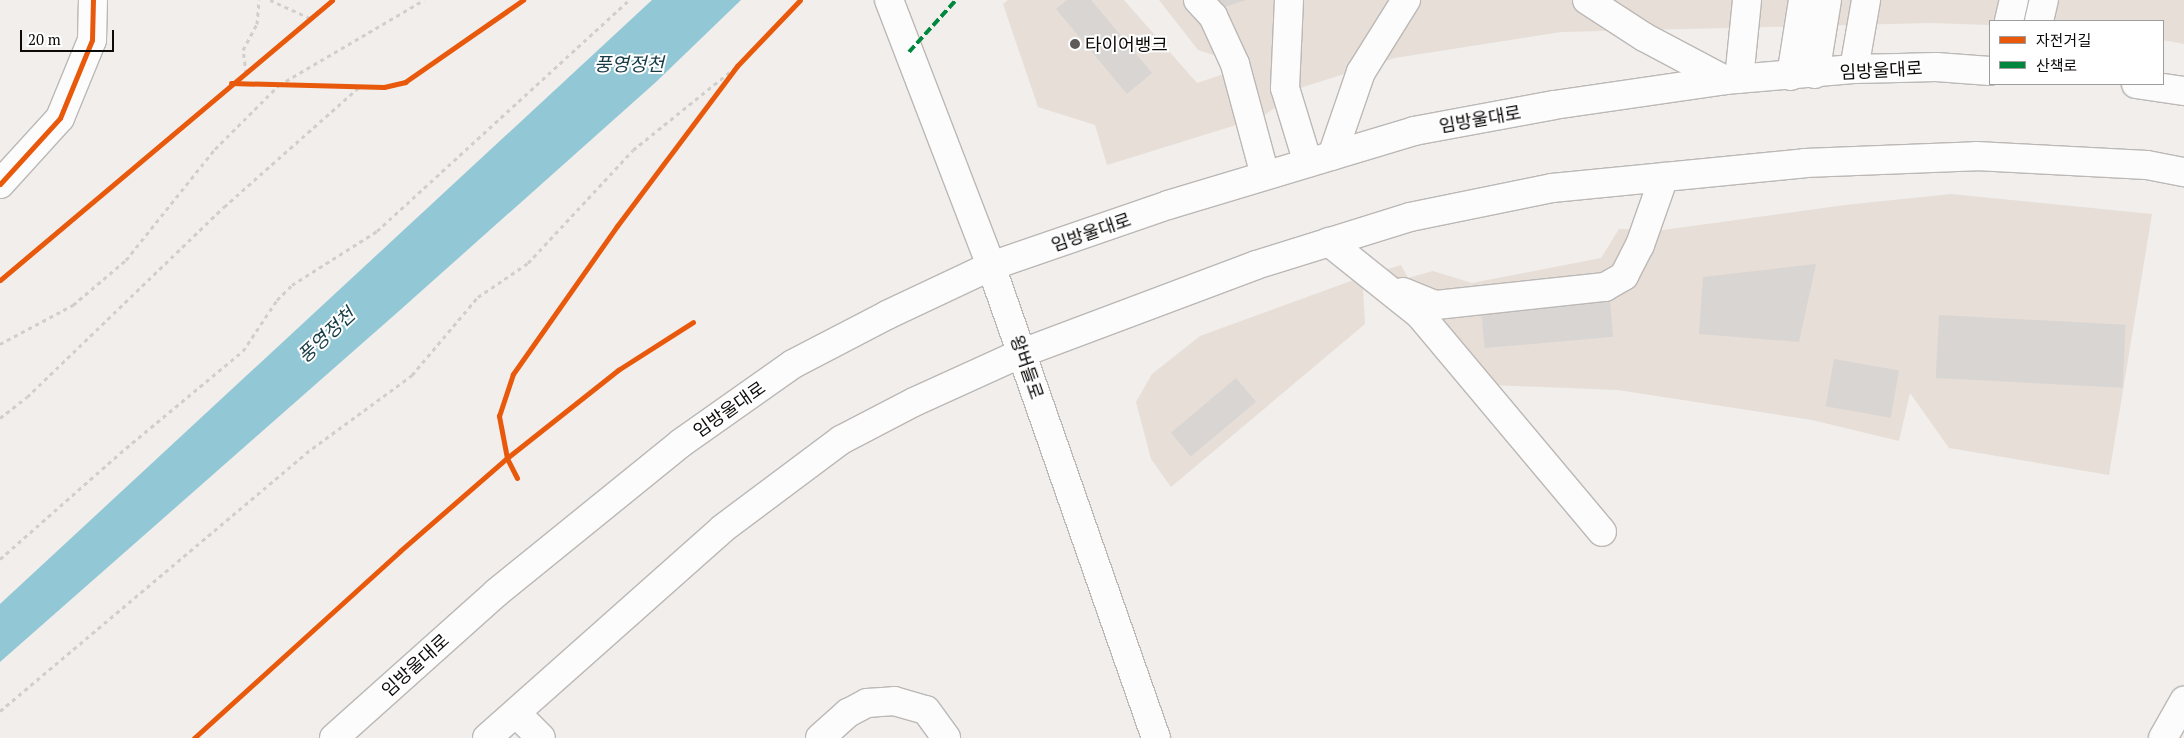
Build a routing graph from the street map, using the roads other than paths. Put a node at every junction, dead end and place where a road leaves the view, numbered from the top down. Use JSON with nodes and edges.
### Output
{"nodes":[{"id":1,"x":93,"y":0,"type":"edge"},
{"id":2,"x":889,"y":0,"type":"edge"},
{"id":3,"x":1198,"y":0,"type":"edge"},
{"id":4,"x":1289,"y":0,"type":"edge"},
{"id":5,"x":1406,"y":0,"type":"edge"},
{"id":6,"x":1586,"y":0,"type":"edge"},
{"id":7,"x":1747,"y":0,"type":"edge"},
{"id":8,"x":1803,"y":0,"type":"edge"},
{"id":9,"x":1828,"y":0,"type":"edge"},
{"id":10,"x":1866,"y":0,"type":"edge"},
{"id":11,"x":2014,"y":0,"type":"edge"},
{"id":12,"x":2044,"y":0,"type":"edge"},
{"id":13,"x":2009,"y":20,"type":"edge"},
{"id":14,"x":2039,"y":20,"type":"edge"},
{"id":15,"x":1854,"y":69,"type":"junction"},
{"id":16,"x":1989,"y":71,"type":"edge"},
{"id":17,"x":1803,"y":75,"type":"junction"},
{"id":18,"x":1732,"y":80,"type":"junction"},
{"id":19,"x":2143,"y":85,"type":"edge"},
{"id":20,"x":2184,"y":91,"type":"edge"},
{"id":21,"x":1320,"y":159,"type":"junction"},
{"id":22,"x":2184,"y":172,"type":"edge"},
{"id":23,"x":1265,"y":175,"type":"junction"},
{"id":24,"x":1664,"y":177,"type":"junction"},
{"id":25,"x":0,"y":184,"type":"edge"},
{"id":26,"x":1330,"y":242,"type":"junction"},
{"id":27,"x":991,"y":266,"type":"junction"},
{"id":28,"x":1389,"y":288,"type":"junction"},
{"id":29,"x":1022,"y":353,"type":"junction"},
{"id":30,"x":1602,"y":532,"type":"dead end"},
{"id":31,"x":2184,"y":701,"type":"edge"},
{"id":32,"x":516,"y":713,"type":"junction"},
{"id":33,"x":334,"y":738,"type":"edge"},
{"id":34,"x":487,"y":738,"type":"edge"},
{"id":35,"x":541,"y":738,"type":"edge"},
{"id":36,"x":820,"y":738,"type":"edge"},
{"id":37,"x":946,"y":738,"type":"edge"},
{"id":38,"x":1156,"y":738,"type":"edge"},
{"id":39,"x":2163,"y":738,"type":"edge"}],
"edges":[{"from":1,"to":25,"type":"main road"},
{"from":2,"to":27,"type":"main road","name":"왕버들로"},
{"from":3,"to":23,"type":"main road"},
{"from":4,"to":21,"type":"main road"},
{"from":5,"to":21,"type":"main road"},
{"from":6,"to":18,"type":"main road"},
{"from":7,"to":18,"type":"main road"},
{"from":8,"to":17,"type":"main road"},
{"from":9,"to":17,"type":"main road"},
{"from":10,"to":15,"type":"main road"},
{"from":11,"to":13,"type":"main road"},
{"from":12,"to":14,"type":"main road"},
{"from":15,"to":16,"type":"main road","name":"임방울대로"},
{"from":15,"to":17,"type":"main road","name":"임방울대로"},
{"from":17,"to":18,"type":"main road","name":"임방울대로"},
{"from":18,"to":21,"type":"main road","name":"임방울대로"},
{"from":19,"to":20,"type":"main road"},
{"from":21,"to":23,"type":"main road","name":"임방울대로"},
{"from":22,"to":24,"type":"main road"},
{"from":23,"to":27,"type":"main road","name":"임방울대로"},
{"from":24,"to":26,"type":"main road"},
{"from":24,"to":28,"type":"main road"},
{"from":26,"to":28,"type":"main road"},
{"from":26,"to":29,"type":"main road"},
{"from":27,"to":29,"type":"main road","name":"왕버들로"},
{"from":27,"to":33,"type":"main road","name":"임방울대로"},
{"from":28,"to":30,"type":"main road"},
{"from":29,"to":32,"type":"main road"},
{"from":29,"to":38,"type":"main road","name":"왕버들로"},
{"from":31,"to":39,"type":"main road"},
{"from":32,"to":34,"type":"main road"},
{"from":32,"to":35,"type":"main road"},
{"from":36,"to":37,"type":"main road"}]}
